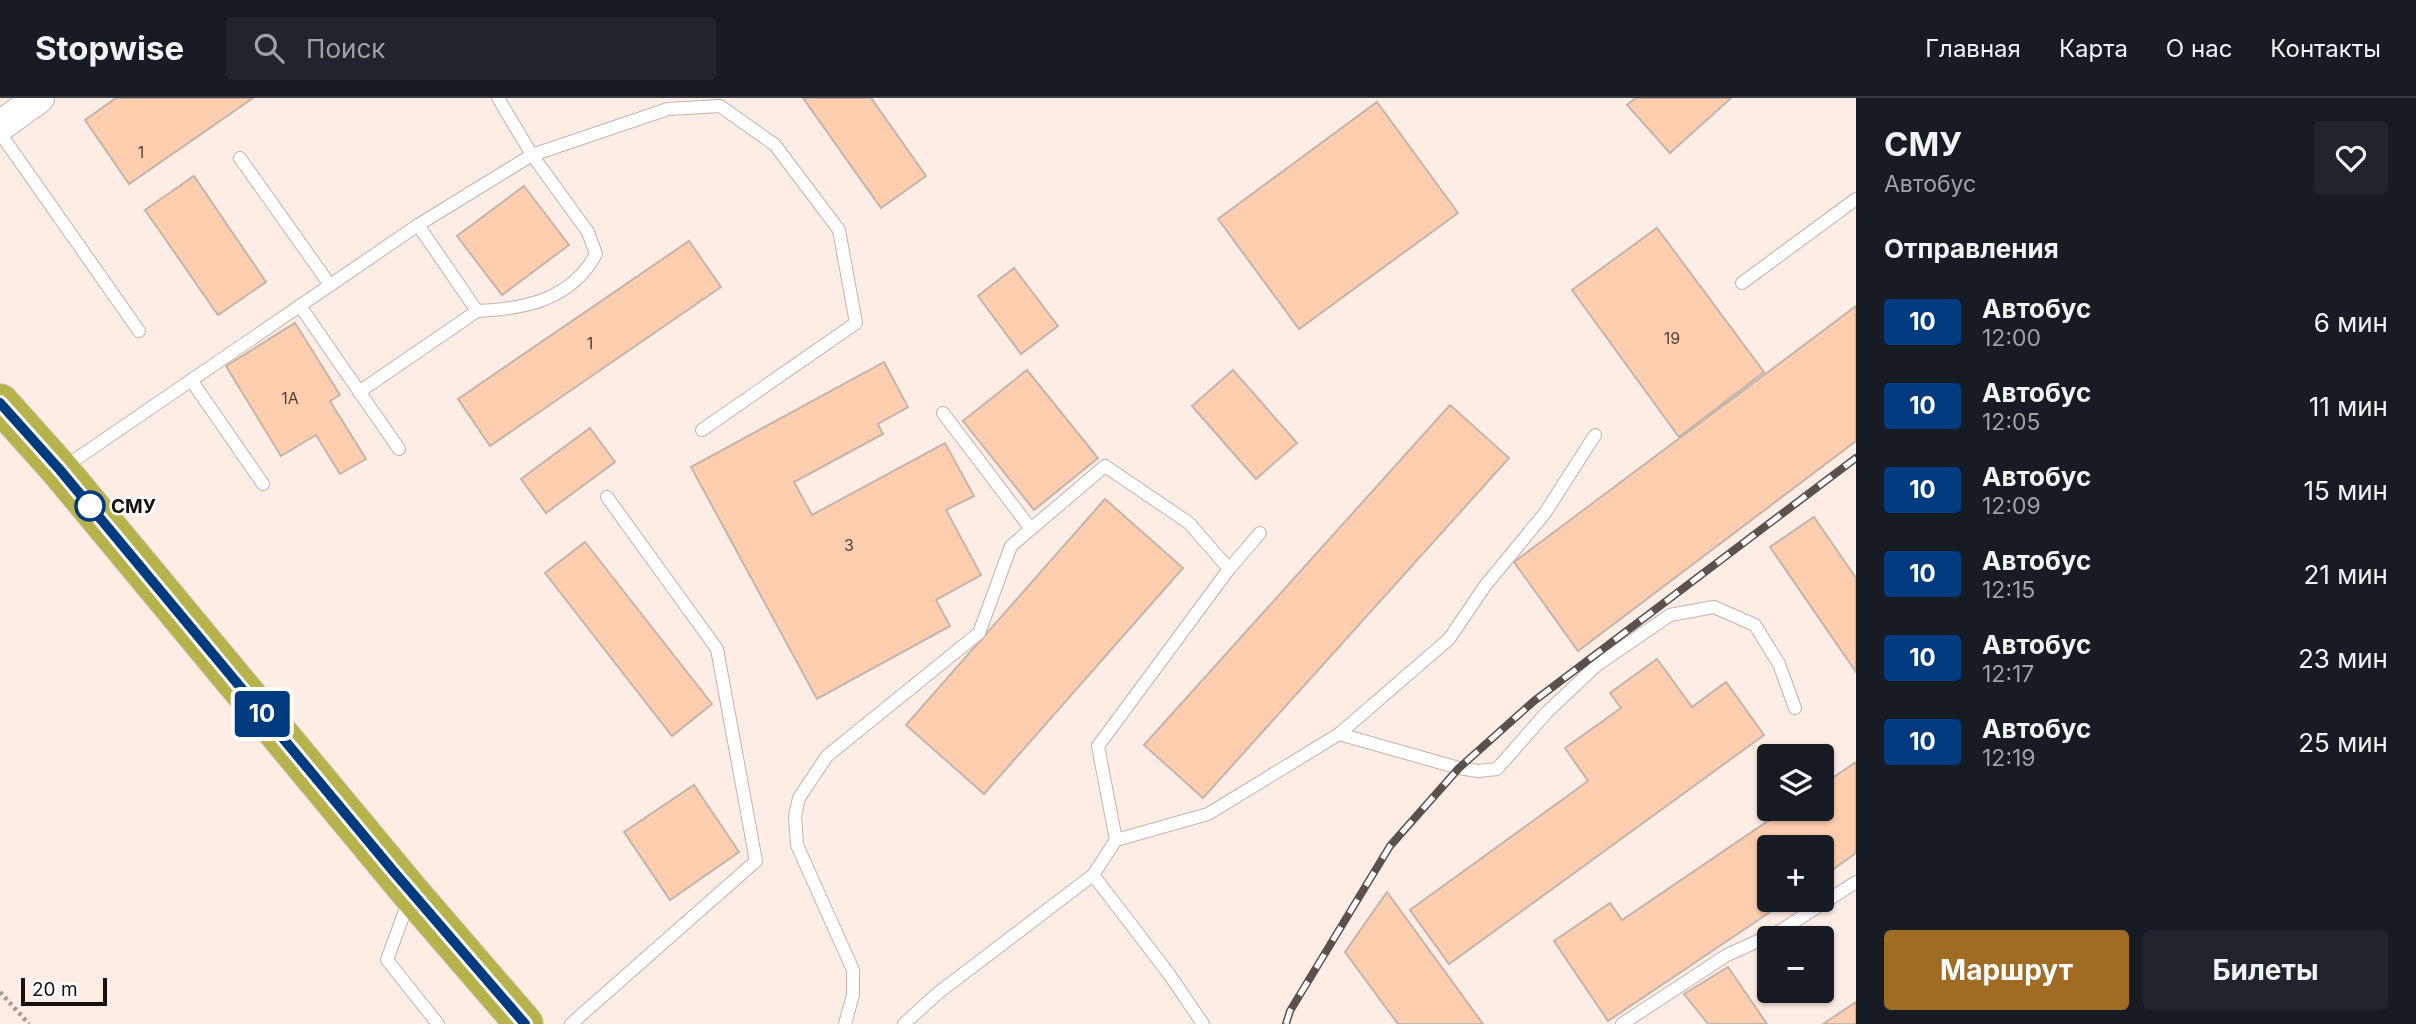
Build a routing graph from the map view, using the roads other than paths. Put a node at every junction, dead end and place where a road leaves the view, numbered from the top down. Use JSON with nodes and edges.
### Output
{"nodes":[{"id":1,"x":39,"y":98,"type":"edge"},
{"id":2,"x":498,"y":98,"type":"edge"},
{"id":3,"x":0,"y":125,"type":"edge"},
{"id":4,"x":0,"y":133,"type":"edge"},
{"id":5,"x":532,"y":155,"type":"junction"},
{"id":6,"x":240,"y":158,"type":"dead end"},
{"id":7,"x":1856,"y":199,"type":"edge"},
{"id":8,"x":418,"y":225,"type":"junction"},
{"id":9,"x":1742,"y":283,"type":"dead end"},
{"id":10,"x":330,"y":285,"type":"junction"},
{"id":11,"x":300,"y":306,"type":"junction"},
{"id":12,"x":477,"y":311,"type":"junction"},
{"id":13,"x":139,"y":331,"type":"dead end"},
{"id":14,"x":191,"y":380,"type":"junction"},
{"id":15,"x":359,"y":392,"type":"junction"},
{"id":16,"x":2,"y":410,"type":"edge"},
{"id":17,"x":943,"y":413,"type":"dead end"},
{"id":18,"x":702,"y":430,"type":"dead end"},
{"id":19,"x":1595,"y":435,"type":"dead end"},
{"id":20,"x":399,"y":449,"type":"dead end"},
{"id":21,"x":60,"y":470,"type":"junction"},
{"id":22,"x":263,"y":484,"type":"dead end"},
{"id":23,"x":607,"y":497,"type":"dead end"},
{"id":24,"x":1031,"y":529,"type":"junction"},
{"id":25,"x":1260,"y":533,"type":"dead end"},
{"id":26,"x":1229,"y":569,"type":"junction"},
{"id":27,"x":1795,"y":708,"type":"dead end"},
{"id":28,"x":1339,"y":734,"type":"junction"},
{"id":29,"x":1116,"y":840,"type":"junction"},
{"id":30,"x":1093,"y":875,"type":"junction"},
{"id":31,"x":1856,"y":882,"type":"edge"},
{"id":32,"x":411,"y":893,"type":"junction"},
{"id":33,"x":438,"y":1024,"type":"edge"},
{"id":34,"x":524,"y":1024,"type":"edge"},
{"id":35,"x":571,"y":1024,"type":"edge"},
{"id":36,"x":845,"y":1024,"type":"edge"},
{"id":37,"x":904,"y":1024,"type":"edge"},
{"id":38,"x":1203,"y":1024,"type":"edge"},
{"id":39,"x":1622,"y":1024,"type":"edge"}],
"edges":[{"from":1,"to":3,"type":"street"},
{"from":2,"to":5,"type":"lane"},
{"from":4,"to":13,"type":"lane"},
{"from":5,"to":8,"type":"lane"},
{"from":5,"to":12,"type":"lane"},
{"from":5,"to":18,"type":"lane"},
{"from":6,"to":10,"type":"lane"},
{"from":7,"to":9,"type":"lane"},
{"from":8,"to":10,"type":"lane"},
{"from":8,"to":12,"type":"lane"},
{"from":10,"to":11,"type":"lane"},
{"from":11,"to":14,"type":"lane"},
{"from":11,"to":15,"type":"lane"},
{"from":12,"to":15,"type":"lane"},
{"from":14,"to":21,"type":"lane"},
{"from":14,"to":22,"type":"lane"},
{"from":15,"to":20,"type":"lane"},
{"from":16,"to":21,"type":"highway"},
{"from":17,"to":24,"type":"lane"},
{"from":19,"to":28,"type":"lane"},
{"from":21,"to":32,"type":"highway"},
{"from":23,"to":35,"type":"lane"},
{"from":24,"to":26,"type":"lane"},
{"from":24,"to":36,"type":"lane"},
{"from":25,"to":26,"type":"lane"},
{"from":26,"to":29,"type":"lane"},
{"from":27,"to":28,"type":"lane"},
{"from":28,"to":29,"type":"lane"},
{"from":29,"to":30,"type":"lane"},
{"from":30,"to":37,"type":"lane"},
{"from":30,"to":38,"type":"lane"},
{"from":31,"to":39,"type":"lane"},
{"from":32,"to":33,"type":"lane"},
{"from":32,"to":34,"type":"highway"}]}
